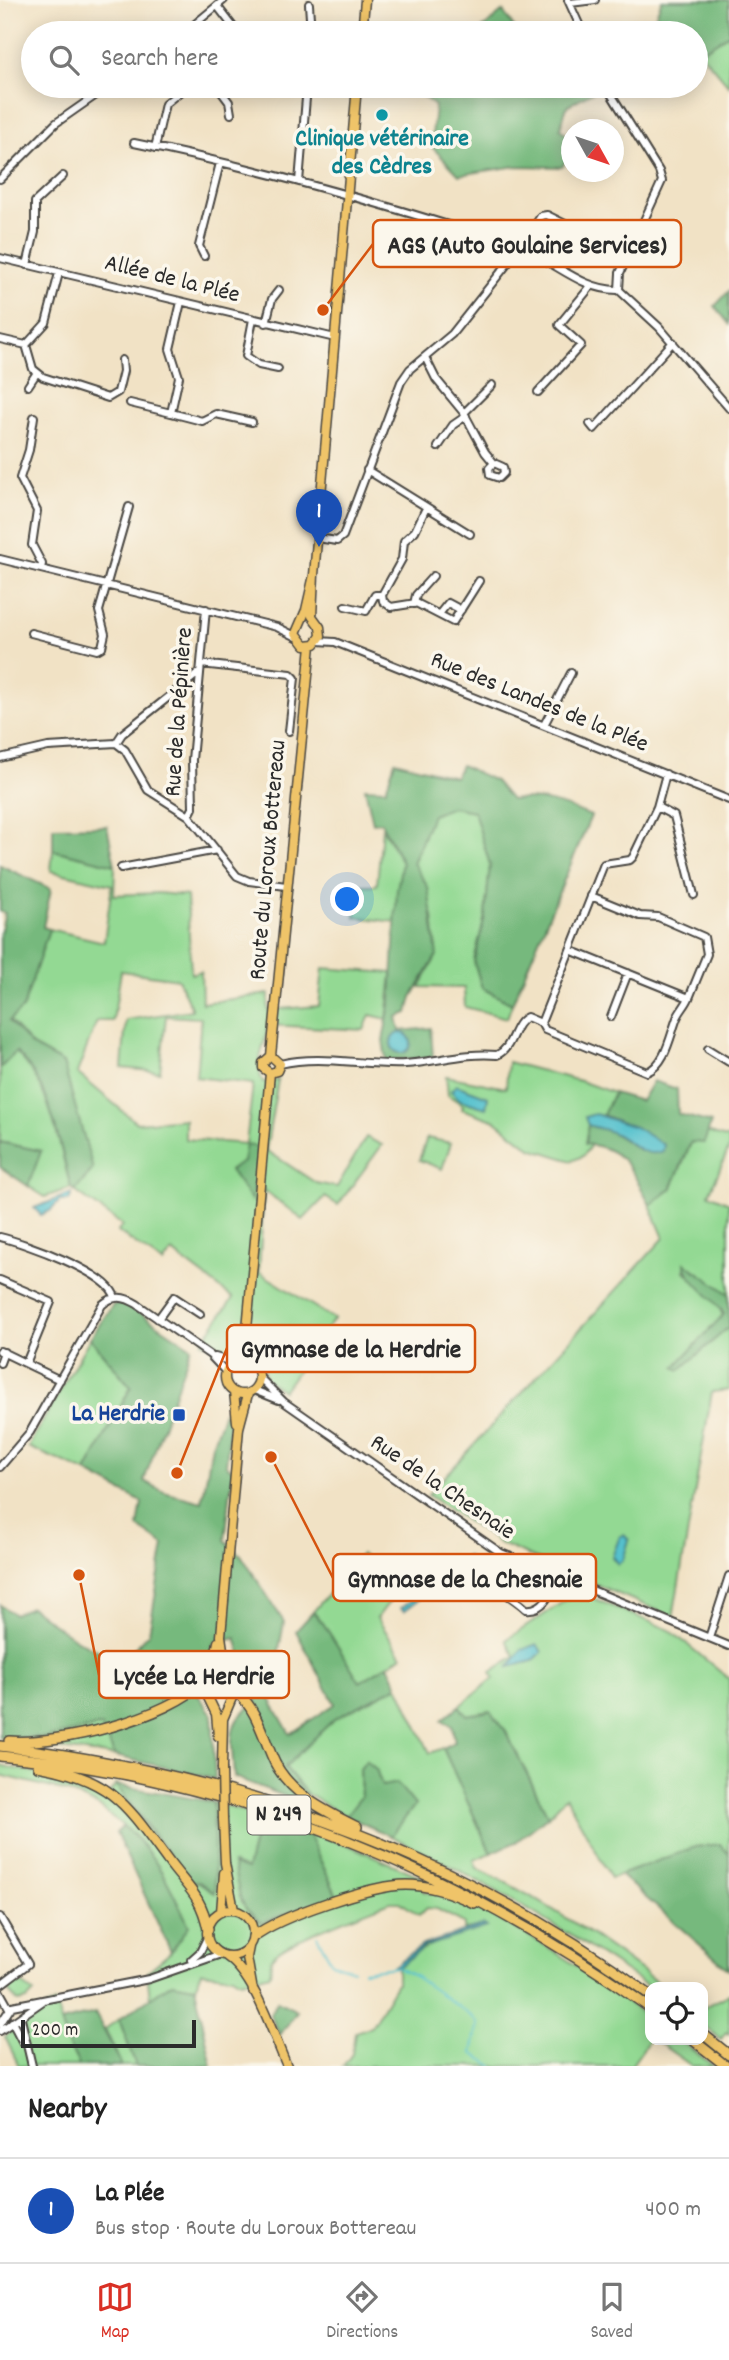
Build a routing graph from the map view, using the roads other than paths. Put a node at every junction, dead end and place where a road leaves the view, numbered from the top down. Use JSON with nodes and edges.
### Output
{"nodes":[{"id":1,"x":224,"y":0,"type":"edge"},
{"id":2,"x":365,"y":0,"type":"edge"},
{"id":3,"x":595,"y":0,"type":"edge"},
{"id":4,"x":569,"y":2,"type":"edge"},
{"id":5,"x":309,"y":4,"type":"dead end"},
{"id":6,"x":218,"y":7,"type":"junction"},
{"id":7,"x":200,"y":21,"type":"edge"},
{"id":8,"x":229,"y":21,"type":"edge"},
{"id":9,"x":310,"y":21,"type":"edge"},
{"id":10,"x":363,"y":21,"type":"edge"},
{"id":11,"x":578,"y":21,"type":"edge"},
{"id":12,"x":92,"y":98,"type":"edge"},
{"id":13,"x":172,"y":98,"type":"edge"},
{"id":14,"x":226,"y":98,"type":"edge"},
{"id":15,"x":306,"y":98,"type":"edge"},
{"id":16,"x":356,"y":98,"type":"edge"},
{"id":17,"x":613,"y":98,"type":"edge"},
{"id":18,"x":232,"y":114,"type":"dead end"},
{"id":19,"x":134,"y":144,"type":"dead end"},
{"id":20,"x":155,"y":148,"type":"junction"},
{"id":21,"x":220,"y":163,"type":"junction"},
{"id":22,"x":63,"y":176,"type":"dead end"},
{"id":23,"x":0,"y":179,"type":"edge"},
{"id":24,"x":299,"y":182,"type":"junction"},
{"id":25,"x":347,"y":195,"type":"junction"},
{"id":26,"x":199,"y":246,"type":"junction"},
{"id":27,"x":520,"y":248,"type":"junction"},
{"id":28,"x":603,"y":248,"type":"dead end"},
{"id":29,"x":204,"y":256,"type":"dead end"},
{"id":30,"x":195,"y":257,"type":"dead end"},
{"id":31,"x":0,"y":258,"type":"edge"},
{"id":32,"x":27,"y":265,"type":"junction"},
{"id":33,"x":59,"y":272,"type":"junction"},
{"id":34,"x":591,"y":286,"type":"junction"},
{"id":35,"x":279,"y":290,"type":"dead end"},
{"id":36,"x":618,"y":290,"type":"junction"},
{"id":37,"x":181,"y":302,"type":"junction"},
{"id":38,"x":253,"y":319,"type":"junction"},
{"id":39,"x":267,"y":323,"type":"junction"},
{"id":40,"x":335,"y":338,"type":"junction"},
{"id":41,"x":0,"y":339,"type":"edge"},
{"id":42,"x":673,"y":342,"type":"junction"},
{"id":43,"x":26,"y":345,"type":"junction"},
{"id":44,"x":425,"y":358,"type":"junction"},
{"id":45,"x":122,"y":360,"type":"dead end"},
{"id":46,"x":278,"y":369,"type":"dead end"},
{"id":47,"x":37,"y":374,"type":"junction"},
{"id":48,"x":492,"y":385,"type":"dead end"},
{"id":49,"x":28,"y":386,"type":"dead end"},
{"id":50,"x":538,"y":393,"type":"dead end"},
{"id":51,"x":130,"y":404,"type":"dead end"},
{"id":52,"x":729,"y":408,"type":"edge"},
{"id":53,"x":171,"y":413,"type":"junction"},
{"id":54,"x":465,"y":415,"type":"junction"},
{"id":55,"x":34,"y":417,"type":"dead end"},
{"id":56,"x":252,"y":422,"type":"dead end"},
{"id":57,"x":590,"y":424,"type":"dead end"},
{"id":58,"x":438,"y":447,"type":"dead end"},
{"id":59,"x":494,"y":463,"type":"dead end"},
{"id":60,"x":367,"y":470,"type":"junction"},
{"id":61,"x":129,"y":508,"type":"dead end"},
{"id":62,"x":426,"y":508,"type":"junction"},
{"id":63,"x":470,"y":534,"type":"dead end"},
{"id":64,"x":317,"y":538,"type":"junction"},
{"id":65,"x":0,"y":559,"type":"edge"},
{"id":66,"x":41,"y":569,"type":"junction"},
{"id":67,"x":314,"y":575,"type":"junction"},
{"id":68,"x":433,"y":576,"type":"dead end"},
{"id":69,"x":479,"y":581,"type":"dead end"},
{"id":70,"x":106,"y":584,"type":"junction"},
{"id":71,"x":382,"y":594,"type":"junction"},
{"id":72,"x":414,"y":604,"type":"junction"},
{"id":73,"x":345,"y":606,"type":"dead end"},
{"id":74,"x":206,"y":609,"type":"junction"},
{"id":75,"x":461,"y":610,"type":"junction"},
{"id":76,"x":440,"y":613,"type":"junction"},
{"id":77,"x":314,"y":621,"type":"junction"},
{"id":78,"x":300,"y":624,"type":"junction"},
{"id":79,"x":277,"y":627,"type":"junction"},
{"id":80,"x":321,"y":631,"type":"junction"},
{"id":81,"x":31,"y":633,"type":"dead end"},
{"id":82,"x":297,"y":637,"type":"junction"},
{"id":83,"x":335,"y":642,"type":"junction"},
{"id":84,"x":311,"y":644,"type":"junction"},
{"id":85,"x":201,"y":664,"type":"junction"},
{"id":86,"x":200,"y":672,"type":"junction"},
{"id":87,"x":571,"y":673,"type":"dead end"},
{"id":88,"x":544,"y":726,"type":"junction"},
{"id":89,"x":289,"y":731,"type":"dead end"},
{"id":90,"x":116,"y":743,"type":"junction"},
{"id":91,"x":0,"y":758,"type":"edge"},
{"id":92,"x":666,"y":774,"type":"junction"},
{"id":93,"x":729,"y":800,"type":"edge"},
{"id":94,"x":657,"y":807,"type":"junction"},
{"id":95,"x":188,"y":816,"type":"junction"},
{"id":96,"x":217,"y":850,"type":"junction"},
{"id":97,"x":121,"y":868,"type":"dead end"},
{"id":98,"x":286,"y":886,"type":"junction"},
{"id":99,"x":591,"y":895,"type":"junction"},
{"id":100,"x":694,"y":895,"type":"dead end"},
{"id":101,"x":570,"y":950,"type":"junction"},
{"id":102,"x":628,"y":973,"type":"junction"},
{"id":103,"x":689,"y":998,"type":"junction"},
{"id":104,"x":611,"y":1017,"type":"dead end"},
{"id":105,"x":541,"y":1023,"type":"junction"},
{"id":106,"x":709,"y":1049,"type":"dead end"},
{"id":107,"x":271,"y":1056,"type":"junction"},
{"id":108,"x":729,"y":1062,"type":"edge"},
{"id":109,"x":280,"y":1064,"type":"junction"},
{"id":110,"x":270,"y":1073,"type":"junction"},
{"id":111,"x":0,"y":1237,"type":"edge"},
{"id":112,"x":0,"y":1280,"type":"edge"},
{"id":113,"x":114,"y":1298,"type":"junction"},
{"id":114,"x":200,"y":1314,"type":"dead end"},
{"id":115,"x":158,"y":1319,"type":"junction"},
{"id":116,"x":247,"y":1329,"type":"junction"},
{"id":117,"x":2,"y":1352,"type":"edge"},
{"id":118,"x":210,"y":1354,"type":"junction"},
{"id":119,"x":235,"y":1361,"type":"junction"},
{"id":120,"x":27,"y":1362,"type":"junction"},
{"id":121,"x":252,"y":1362,"type":"junction"},
{"id":122,"x":0,"y":1363,"type":"edge"},
{"id":123,"x":226,"y":1372,"type":"junction"},
{"id":124,"x":260,"y":1378,"type":"junction"},
{"id":125,"x":60,"y":1380,"type":"junction"},
{"id":126,"x":233,"y":1392,"type":"junction"},
{"id":127,"x":251,"y":1392,"type":"junction"},
{"id":128,"x":284,"y":1402,"type":"junction"},
{"id":129,"x":239,"y":1428,"type":"junction"},
{"id":130,"x":0,"y":1466,"type":"edge"},
{"id":131,"x":509,"y":1556,"type":"junction"},
{"id":132,"x":729,"y":1576,"type":"edge"},
{"id":133,"x":557,"y":1577,"type":"junction"},
{"id":134,"x":221,"y":1636,"type":"junction"},
{"id":135,"x":709,"y":1638,"type":"junction"},
{"id":136,"x":729,"y":1646,"type":"edge"},
{"id":137,"x":212,"y":1671,"type":"junction"},
{"id":138,"x":227,"y":1671,"type":"junction"},
{"id":139,"x":204,"y":1681,"type":"junction"},
{"id":140,"x":236,"y":1691,"type":"junction"},
{"id":141,"x":230,"y":1700,"type":"junction"},
{"id":142,"x":211,"y":1701,"type":"junction"},
{"id":143,"x":0,"y":1743,"type":"edge"},
{"id":144,"x":221,"y":1754,"type":"junction"},
{"id":145,"x":0,"y":1756,"type":"edge"},
{"id":146,"x":14,"y":1758,"type":"junction"},
{"id":147,"x":369,"y":1836,"type":"junction"},
{"id":148,"x":225,"y":1863,"type":"junction"},
{"id":149,"x":234,"y":1910,"type":"junction"},
{"id":150,"x":221,"y":1912,"type":"junction"},
{"id":151,"x":0,"y":1917,"type":"edge"},
{"id":152,"x":526,"y":1926,"type":"junction"},
{"id":153,"x":208,"y":1933,"type":"junction"},
{"id":154,"x":253,"y":1937,"type":"junction"},
{"id":155,"x":248,"y":1947,"type":"junction"},
{"id":156,"x":223,"y":1954,"type":"junction"},
{"id":157,"x":187,"y":1964,"type":"junction"},
{"id":158,"x":0,"y":1985,"type":"edge"},
{"id":159,"x":253,"y":1991,"type":"junction"},
{"id":160,"x":0,"y":1992,"type":"edge"},
{"id":161,"x":645,"y":1992,"type":"edge"},
{"id":162,"x":44,"y":1999,"type":"junction"},
{"id":163,"x":645,"y":2005,"type":"edge"},
{"id":164,"x":13,"y":2007,"type":"junction"},
{"id":165,"x":21,"y":2017,"type":"junction"},
{"id":166,"x":10,"y":2021,"type":"junction"},
{"id":167,"x":0,"y":2024,"type":"edge"},
{"id":168,"x":0,"y":2032,"type":"edge"},
{"id":169,"x":708,"y":2038,"type":"edge"},
{"id":170,"x":25,"y":2045,"type":"junction"},
{"id":171,"x":699,"y":2045,"type":"edge"},
{"id":172,"x":729,"y":2055,"type":"edge"},
{"id":173,"x":32,"y":2066,"type":"edge"},
{"id":174,"x":287,"y":2066,"type":"edge"},
{"id":175,"x":726,"y":2066,"type":"edge"}],
"edges":[{"from":1,"to":6,"type":"street"},
{"from":2,"to":10,"type":"main road"},
{"from":3,"to":4,"type":"street"},
{"from":4,"to":11,"type":"street"},
{"from":5,"to":9,"type":"street"},
{"from":6,"to":7,"type":"street"},
{"from":6,"to":8,"type":"street"},
{"from":12,"to":23,"type":"street"},
{"from":13,"to":20,"type":"street"},
{"from":14,"to":18,"type":"street"},
{"from":15,"to":24,"type":"street"},
{"from":16,"to":25,"type":"main road"},
{"from":17,"to":36,"type":"street"},
{"from":19,"to":20,"type":"street"},
{"from":20,"to":21,"type":"street"},
{"from":21,"to":24,"type":"street"},
{"from":21,"to":26,"type":"street"},
{"from":22,"to":32,"type":"street"},
{"from":24,"to":25,"type":"street"},
{"from":25,"to":27,"type":"street"},
{"from":25,"to":40,"type":"main road"},
{"from":26,"to":29,"type":"street"},
{"from":26,"to":30,"type":"street"},
{"from":27,"to":28,"type":"street"},
{"from":27,"to":34,"type":"street"},
{"from":27,"to":44,"type":"street"},
{"from":31,"to":32,"type":"street","name":"Allée de la Plée"},
{"from":32,"to":33,"type":"street","name":"Allée de la Plée"},
{"from":33,"to":37,"type":"street","name":"Allée de la Plée"},
{"from":33,"to":43,"type":"street"},
{"from":34,"to":36,"type":"street"},
{"from":34,"to":50,"type":"street"},
{"from":35,"to":39,"type":"street"},
{"from":36,"to":42,"type":"street"},
{"from":37,"to":38,"type":"street","name":"Allée de la Plée"},
{"from":37,"to":53,"type":"street"},
{"from":38,"to":39,"type":"street","name":"Allée de la Plée"},
{"from":38,"to":46,"type":"street"},
{"from":39,"to":40,"type":"street","name":"Allée de la Plée"},
{"from":40,"to":64,"type":"main road"},
{"from":41,"to":43,"type":"street"},
{"from":42,"to":52,"type":"street"},
{"from":42,"to":57,"type":"street"},
{"from":43,"to":47,"type":"street"},
{"from":44,"to":54,"type":"street"},
{"from":44,"to":60,"type":"street"},
{"from":45,"to":47,"type":"street"},
{"from":47,"to":49,"type":"street"},
{"from":48,"to":54,"type":"street"},
{"from":51,"to":53,"type":"street"},
{"from":53,"to":56,"type":"street"},
{"from":54,"to":58,"type":"street"},
{"from":54,"to":59,"type":"street"},
{"from":55,"to":66,"type":"street"},
{"from":60,"to":62,"type":"street"},
{"from":60,"to":64,"type":"street"},
{"from":61,"to":70,"type":"street"},
{"from":62,"to":63,"type":"street"},
{"from":62,"to":71,"type":"street"},
{"from":64,"to":67,"type":"main road"},
{"from":65,"to":66,"type":"street"},
{"from":66,"to":70,"type":"street"},
{"from":67,"to":77,"type":"main road"},
{"from":67,"to":78,"type":"main road"},
{"from":68,"to":72,"type":"street"},
{"from":69,"to":75,"type":"street"},
{"from":70,"to":74,"type":"street"},
{"from":70,"to":81,"type":"street"},
{"from":71,"to":72,"type":"street"},
{"from":71,"to":73,"type":"street"},
{"from":72,"to":76,"type":"street"},
{"from":74,"to":79,"type":"street"},
{"from":74,"to":85,"type":"street","name":"Rue de la Pépinière"},
{"from":75,"to":76,"type":"street"},
{"from":75,"to":76,"type":"street"},
{"from":77,"to":78,"type":"main road"},
{"from":77,"to":80,"type":"main road"},
{"from":78,"to":79,"type":"street"},
{"from":78,"to":82,"type":"main road"},
{"from":79,"to":82,"type":"street"},
{"from":80,"to":83,"type":"street","name":"Rue des Landes de la Plée"},
{"from":80,"to":84,"type":"main road","name":"Route du Loroux Bottereau"},
{"from":82,"to":84,"type":"main road"},
{"from":83,"to":84,"type":"street","name":"Rue des Landes de la Plée"},
{"from":83,"to":88,"type":"street","name":"Rue des Landes de la Plée"},
{"from":84,"to":98,"type":"main road","name":"Route du Loroux Bottereau"},
{"from":85,"to":86,"type":"street","name":"Rue de la Pépinière"},
{"from":85,"to":89,"type":"street"},
{"from":86,"to":90,"type":"street"},
{"from":86,"to":95,"type":"street","name":"Rue de la Pépinière"},
{"from":87,"to":88,"type":"street"},
{"from":88,"to":92,"type":"street","name":"Rue des Landes de la Plée"},
{"from":90,"to":91,"type":"street"},
{"from":90,"to":95,"type":"street"},
{"from":92,"to":93,"type":"street","name":"Rue des Landes de la Plée"},
{"from":92,"to":94,"type":"street"},
{"from":94,"to":99,"type":"street"},
{"from":94,"to":100,"type":"street"},
{"from":95,"to":96,"type":"street"},
{"from":96,"to":97,"type":"street"},
{"from":96,"to":98,"type":"street"},
{"from":98,"to":107,"type":"main road","name":"Route du Loroux Bottereau"},
{"from":99,"to":101,"type":"street"},
{"from":99,"to":103,"type":"street"},
{"from":101,"to":102,"type":"street"},
{"from":101,"to":105,"type":"street"},
{"from":102,"to":103,"type":"street"},
{"from":102,"to":104,"type":"street"},
{"from":103,"to":105,"type":"street"},
{"from":105,"to":109,"type":"street"},
{"from":106,"to":108,"type":"street"},
{"from":107,"to":109,"type":"main road"},
{"from":107,"to":110,"type":"main road"},
{"from":109,"to":110,"type":"main road"},
{"from":110,"to":116,"type":"main road"},
{"from":111,"to":113,"type":"street"},
{"from":112,"to":120,"type":"street"},
{"from":113,"to":115,"type":"street"},
{"from":113,"to":125,"type":"street"},
{"from":114,"to":115,"type":"street"},
{"from":115,"to":118,"type":"street"},
{"from":116,"to":119,"type":"main road"},
{"from":116,"to":121,"type":"main road"},
{"from":117,"to":120,"type":"street"},
{"from":117,"to":122,"type":"street"},
{"from":118,"to":119,"type":"street"},
{"from":118,"to":123,"type":"street"},
{"from":119,"to":121,"type":"main road"},
{"from":119,"to":123,"type":"main road"},
{"from":120,"to":125,"type":"street"},
{"from":121,"to":124,"type":"main road"},
{"from":123,"to":126,"type":"main road"},
{"from":124,"to":127,"type":"main road"},
{"from":124,"to":128,"type":"street"},
{"from":125,"to":130,"type":"street"},
{"from":126,"to":127,"type":"main road"},
{"from":126,"to":129,"type":"main road"},
{"from":127,"to":128,"type":"street"},
{"from":127,"to":129,"type":"main road"},
{"from":128,"to":131,"type":"street","name":"Rue de la Chesnaie"},
{"from":129,"to":134,"type":"main road"},
{"from":131,"to":133,"type":"street","name":"Rue de la Chesnaie"},
{"from":131,"to":133,"type":"street"},
{"from":132,"to":135,"type":"street"},
{"from":133,"to":135,"type":"street","name":"Rue de la Chesnaie"},
{"from":134,"to":137,"type":"main road"},
{"from":134,"to":138,"type":"main road"},
{"from":135,"to":136,"type":"street","name":"Rue de la Chesnaie"},
{"from":137,"to":138,"type":"main road"},
{"from":137,"to":139,"type":"main road"},
{"from":138,"to":140,"type":"main road"},
{"from":139,"to":142,"type":"main road"},
{"from":139,"to":143,"type":"highway"},
{"from":140,"to":141,"type":"main road"},
{"from":140,"to":147,"type":"highway"},
{"from":141,"to":142,"type":"main road"},
{"from":141,"to":144,"type":"main road"},
{"from":142,"to":144,"type":"main road"},
{"from":143,"to":147,"type":"highway","number":"N 249"},
{"from":144,"to":148,"type":"main road","bridge":true},
{"from":145,"to":146,"type":"highway","number":"N 249"},
{"from":146,"to":152,"type":"highway","number":"N 249"},
{"from":146,"to":153,"type":"highway"},
{"from":147,"to":161,"type":"highway","number":"N 249"},
{"from":148,"to":149,"type":"main road"},
{"from":148,"to":150,"type":"main road"},
{"from":149,"to":150,"type":"main road"},
{"from":149,"to":154,"type":"main road"},
{"from":150,"to":153,"type":"main road"},
{"from":151,"to":158,"type":"street"},
{"from":152,"to":154,"type":"highway"},
{"from":152,"to":163,"type":"highway","number":"N 249"},
{"from":153,"to":156,"type":"main road"},
{"from":153,"to":157,"type":"street"},
{"from":154,"to":155,"type":"main road"},
{"from":155,"to":156,"type":"main road"},
{"from":155,"to":159,"type":"main road"},
{"from":156,"to":157,"type":"street"},
{"from":156,"to":159,"type":"main road"},
{"from":157,"to":162,"type":"street"},
{"from":159,"to":174,"type":"main road"},
{"from":160,"to":164,"type":"street"},
{"from":162,"to":164,"type":"street"},
{"from":162,"to":165,"type":"street"},
{"from":164,"to":165,"type":"street"},
{"from":164,"to":166,"type":"street"},
{"from":165,"to":166,"type":"street"},
{"from":165,"to":170,"type":"street"},
{"from":166,"to":167,"type":"street"},
{"from":166,"to":168,"type":"street"},
{"from":166,"to":170,"type":"street"},
{"from":169,"to":172,"type":"highway"},
{"from":170,"to":173,"type":"street"},
{"from":171,"to":175,"type":"highway"}]}
